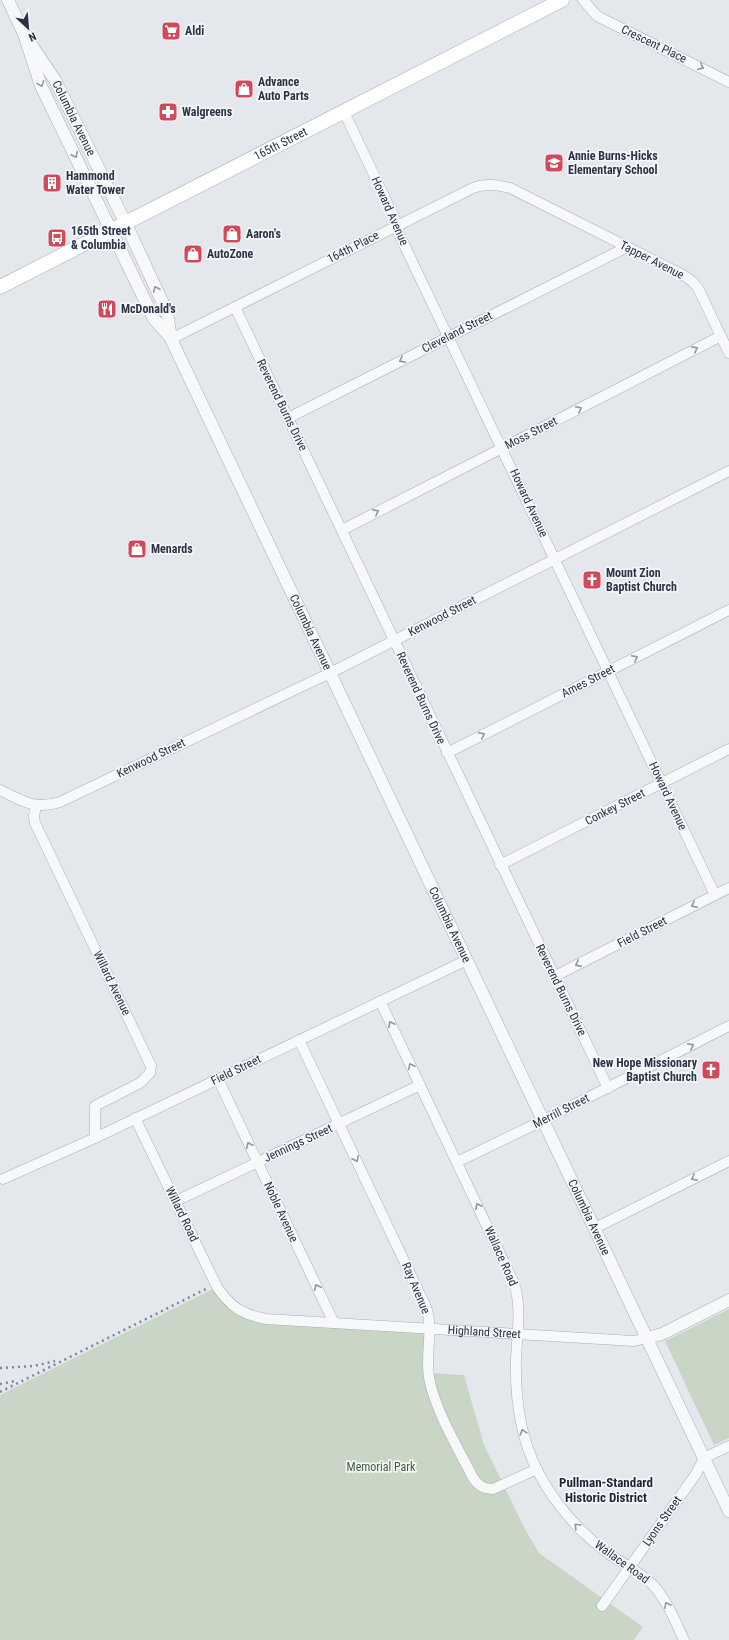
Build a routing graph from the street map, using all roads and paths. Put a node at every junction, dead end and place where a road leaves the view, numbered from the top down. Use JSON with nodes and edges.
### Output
{"nodes":[{"id":1,"x":8,"y":0,"type":"edge"},
{"id":2,"x":562,"y":0,"type":"edge"},
{"id":3,"x":583,"y":0,"type":"edge"},
{"id":4,"x":24,"y":34,"type":"junction"},
{"id":5,"x":729,"y":82,"type":"edge"},
{"id":6,"x":344,"y":112,"type":"junction"},
{"id":7,"x":539,"y":202,"type":"joint"},
{"id":8,"x":126,"y":224,"type":"junction"},
{"id":9,"x":397,"y":225,"type":"junction"},
{"id":10,"x":112,"y":231,"type":"junction"},
{"id":11,"x":627,"y":247,"type":"junction"},
{"id":12,"x":0,"y":287,"type":"edge"},
{"id":13,"x":235,"y":307,"type":"junction"},
{"id":14,"x":449,"y":336,"type":"junction"},
{"id":15,"x":721,"y":336,"type":"junction"},
{"id":16,"x":172,"y":339,"type":"junction"},
{"id":17,"x":729,"y":353,"type":"edge"},
{"id":18,"x":288,"y":418,"type":"junction"},
{"id":19,"x":503,"y":448,"type":"junction"},
{"id":20,"x":729,"y":471,"type":"edge"},
{"id":21,"x":342,"y":530,"type":"junction"},
{"id":22,"x":555,"y":559,"type":"junction"},
{"id":23,"x":729,"y":610,"type":"edge"},
{"id":24,"x":394,"y":640,"type":"junction"},
{"id":25,"x":609,"y":671,"type":"junction"},
{"id":26,"x":330,"y":672,"type":"junction"},
{"id":27,"x":729,"y":749,"type":"edge"},
{"id":28,"x":447,"y":753,"type":"junction"},
{"id":29,"x":662,"y":783,"type":"junction"},
{"id":30,"x":0,"y":790,"type":"edge"},
{"id":31,"x":36,"y":806,"type":"junction"},
{"id":32,"x":500,"y":865,"type":"junction"},
{"id":33,"x":729,"y":888,"type":"edge"},
{"id":34,"x":715,"y":895,"type":"junction"},
{"id":35,"x":467,"y":960,"type":"junction"},
{"id":36,"x":554,"y":976,"type":"junction"},
{"id":37,"x":380,"y":1001,"type":"junction"},
{"id":38,"x":729,"y":1026,"type":"edge"},
{"id":39,"x":299,"y":1040,"type":"junction"},
{"id":40,"x":218,"y":1079,"type":"junction"},
{"id":41,"x":420,"y":1085,"type":"junction"},
{"id":42,"x":608,"y":1088,"type":"junction"},
{"id":43,"x":135,"y":1118,"type":"junction"},
{"id":44,"x":544,"y":1120,"type":"junction"},
{"id":45,"x":339,"y":1124,"type":"junction"},
{"id":46,"x":95,"y":1138,"type":"junction"},
{"id":47,"x":729,"y":1161,"type":"edge"},
{"id":48,"x":457,"y":1162,"type":"junction"},
{"id":49,"x":258,"y":1163,"type":"junction"},
{"id":50,"x":3,"y":1179,"type":"dead end"},
{"id":51,"x":176,"y":1201,"type":"junction"},
{"id":52,"x":595,"y":1228,"type":"junction"},
{"id":53,"x":729,"y":1300,"type":"edge"},
{"id":54,"x":233,"y":1307,"type":"joint"},
{"id":55,"x":334,"y":1323,"type":"junction"},
{"id":56,"x":429,"y":1328,"type":"junction"},
{"id":57,"x":518,"y":1334,"type":"junction"},
{"id":58,"x":647,"y":1338,"type":"junction"},
{"id":59,"x":729,"y":1446,"type":"edge"},
{"id":60,"x":704,"y":1458,"type":"junction"},
{"id":61,"x":537,"y":1469,"type":"junction"},
{"id":62,"x":729,"y":1511,"type":"edge"},
{"id":63,"x":630,"y":1567,"type":"junction"},
{"id":64,"x":602,"y":1606,"type":"dead end"},
{"id":65,"x":684,"y":1640,"type":"edge"}],
"edges":[{"from":1,"to":4,"type":"street","name":"Columbia Avenue"},
{"from":2,"to":6,"type":"main road","name":"165th Street"},
{"from":3,"to":5,"type":"street","name":"Crescent Place","one_way":true},
{"from":4,"to":8,"type":"street","name":"Columbia Avenue"},
{"from":4,"to":10,"type":"street","name":"Columbia Avenue","one_way":true},
{"from":6,"to":8,"type":"main road","name":"165th Street"},
{"from":6,"to":9,"type":"street","name":"Howard Avenue"},
{"from":7,"to":9,"type":"street","name":"164th Place"},
{"from":7,"to":11,"type":"street","name":"Tapper Avenue"},
{"from":8,"to":10,"type":"main road","name":"165th Street"},
{"from":16,"to":8,"type":"street","name":"Columbia Avenue","one_way":true},
{"from":9,"to":13,"type":"street","name":"164th Place"},
{"from":9,"to":14,"type":"street","name":"Howard Avenue"},
{"from":10,"to":12,"type":"main road","name":"165th Street"},
{"from":10,"to":16,"type":"street","name":"Columbia Avenue"},
{"from":11,"to":14,"type":"street","name":"Cleveland Street"},
{"from":11,"to":15,"type":"street","name":"Tapper Avenue"},
{"from":13,"to":16,"type":"street","name":"164th Place"},
{"from":13,"to":18,"type":"street","name":"Reverend Burns Drive"},
{"from":14,"to":18,"type":"street","name":"Cleveland Street","one_way":true},
{"from":14,"to":19,"type":"street","name":"Howard Avenue"},
{"from":15,"to":17,"type":"street","name":"Tapper Avenue"},
{"from":19,"to":15,"type":"street","name":"Moss Street","one_way":true},
{"from":16,"to":26,"type":"street","name":"Columbia Avenue"},
{"from":18,"to":21,"type":"street","name":"Reverend Burns Drive"},
{"from":21,"to":19,"type":"street","name":"Moss Street","one_way":true},
{"from":19,"to":22,"type":"street","name":"Howard Avenue"},
{"from":20,"to":22,"type":"street","name":"Kenwood Street"},
{"from":21,"to":24,"type":"street","name":"Reverend Burns Drive"},
{"from":22,"to":24,"type":"street","name":"Kenwood Street"},
{"from":22,"to":25,"type":"street","name":"Howard Avenue"},
{"from":25,"to":23,"type":"street","name":"Ames Street","one_way":true},
{"from":24,"to":26,"type":"street","name":"Kenwood Street"},
{"from":24,"to":28,"type":"street","name":"Reverend Burns Drive"},
{"from":28,"to":25,"type":"street","name":"Ames Street","one_way":true},
{"from":25,"to":29,"type":"street","name":"Howard Avenue"},
{"from":26,"to":31,"type":"street","name":"Kenwood Street"},
{"from":26,"to":35,"type":"street","name":"Columbia Avenue"},
{"from":27,"to":29,"type":"street","name":"Conkey Street"},
{"from":28,"to":32,"type":"street","name":"Reverend Burns Drive"},
{"from":29,"to":32,"type":"street","name":"Conkey Street"},
{"from":29,"to":34,"type":"street","name":"Howard Avenue"},
{"from":30,"to":31,"type":"street","name":"Kenwood Street"},
{"from":31,"to":46,"type":"street","name":"Willard Avenue"},
{"from":32,"to":36,"type":"street","name":"Reverend Burns Drive"},
{"from":33,"to":34,"type":"street","name":"Field Street"},
{"from":34,"to":36,"type":"street","name":"Field Street","one_way":true},
{"from":35,"to":37,"type":"street","name":"Field Street"},
{"from":35,"to":44,"type":"street","name":"Columbia Avenue"},
{"from":36,"to":42,"type":"street","name":"Reverend Burns Drive"},
{"from":37,"to":39,"type":"street","name":"Field Street"},
{"from":41,"to":37,"type":"street","name":"Wallace Road","one_way":true},
{"from":42,"to":38,"type":"street","name":"Merrill Street","one_way":true},
{"from":39,"to":40,"type":"street","name":"Field Street"},
{"from":39,"to":45,"type":"street","name":"Ray Avenue"},
{"from":40,"to":43,"type":"street","name":"Field Street"},
{"from":49,"to":40,"type":"street","name":"Noble Avenue","one_way":true},
{"from":41,"to":45,"type":"street","name":"Jennings Street"},
{"from":41,"to":48,"type":"street","name":"Wallace Road"},
{"from":42,"to":44,"type":"street","name":"Merrill Street"},
{"from":43,"to":46,"type":"street","name":"Field Street"},
{"from":43,"to":51,"type":"street","name":"Willard Road"},
{"from":44,"to":48,"type":"street","name":"Merrill Street"},
{"from":44,"to":52,"type":"street","name":"Columbia Avenue"},
{"from":45,"to":49,"type":"street","name":"Jennings Street"},
{"from":45,"to":56,"type":"street","name":"Ray Avenue","one_way":true},
{"from":46,"to":50,"type":"street","name":"Field Street"},
{"from":47,"to":52,"type":"street","one_way":true},
{"from":57,"to":48,"type":"street","name":"Wallace Road","one_way":true},
{"from":49,"to":51,"type":"street","name":"Jennings Street"},
{"from":55,"to":49,"type":"street","name":"Noble Avenue","one_way":true},
{"from":51,"to":54,"type":"street","name":"Willard Road"},
{"from":52,"to":58,"type":"street","name":"Columbia Avenue"},
{"from":53,"to":58,"type":"street","name":"Highland Street"},
{"from":54,"to":55,"type":"street","name":"Highland Street"},
{"from":55,"to":56,"type":"street","name":"Highland Street"},
{"from":56,"to":57,"type":"street","name":"Highland Street"},
{"from":56,"to":61,"type":"street","name":"Ray Avenue"},
{"from":57,"to":58,"type":"street","name":"Highland Street"},
{"from":61,"to":57,"type":"street","name":"Wallace Road","one_way":true},
{"from":58,"to":60,"type":"street","name":"Columbia Avenue"},
{"from":59,"to":60,"type":"street"},
{"from":60,"to":62,"type":"street","name":"Columbia Avenue"},
{"from":60,"to":63,"type":"street","name":"Lyons Street"},
{"from":63,"to":61,"type":"street","name":"Wallace Road","one_way":true},
{"from":63,"to":64,"type":"street","name":"Lyons Street"},
{"from":65,"to":63,"type":"street","name":"Wallace Road","one_way":true}]}
